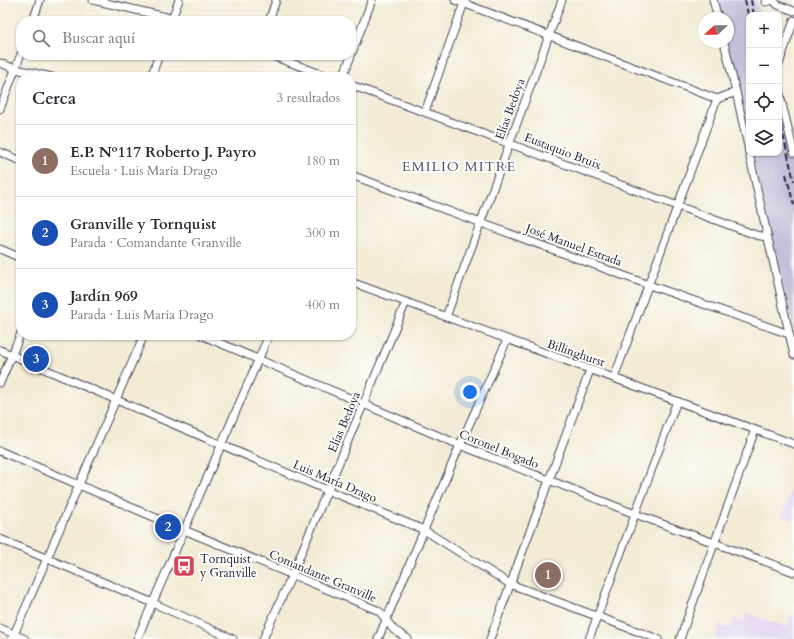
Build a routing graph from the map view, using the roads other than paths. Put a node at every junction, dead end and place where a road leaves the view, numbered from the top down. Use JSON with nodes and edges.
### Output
{"nodes":[{"id":1,"x":40,"y":0,"type":"edge"},
{"id":2,"x":93,"y":0,"type":"edge"},
{"id":3,"x":179,"y":0,"type":"edge"},
{"id":4,"x":276,"y":0,"type":"edge"},
{"id":5,"x":372,"y":0,"type":"edge"},
{"id":6,"x":455,"y":0,"type":"edge"},
{"id":7,"x":562,"y":0,"type":"edge"},
{"id":8,"x":713,"y":0,"type":"edge"},
{"id":9,"x":773,"y":0,"type":"edge"},
{"id":10,"x":465,"y":2,"type":"edge"},
{"id":11,"x":764,"y":2,"type":"dead end"},
{"id":12,"x":794,"y":11,"type":"edge"},
{"id":13,"x":716,"y":12,"type":"edge"},
{"id":14,"x":35,"y":16,"type":"edge"},
{"id":15,"x":157,"y":16,"type":"edge"},
{"id":16,"x":174,"y":16,"type":"edge"},
{"id":17,"x":271,"y":16,"type":"edge"},
{"id":18,"x":794,"y":20,"type":"edge"},
{"id":19,"x":550,"y":35,"type":"junction"},
{"id":20,"x":356,"y":42,"type":"edge"},
{"id":21,"x":725,"y":48,"type":"edge"},
{"id":22,"x":782,"y":55,"type":"edge"},
{"id":23,"x":19,"y":60,"type":"edge"},
{"id":24,"x":157,"y":60,"type":"edge"},
{"id":25,"x":283,"y":60,"type":"edge"},
{"id":26,"x":349,"y":60,"type":"edge"},
{"id":27,"x":0,"y":63,"type":"edge"},
{"id":28,"x":16,"y":68,"type":"junction"},
{"id":29,"x":32,"y":72,"type":"edge"},
{"id":30,"x":153,"y":72,"type":"edge"},
{"id":31,"x":316,"y":72,"type":"edge"},
{"id":32,"x":345,"y":72,"type":"edge"},
{"id":33,"x":356,"y":87,"type":"edge"},
{"id":34,"x":736,"y":92,"type":"junction"},
{"id":35,"x":717,"y":99,"type":"junction"},
{"id":36,"x":782,"y":103,"type":"edge"},
{"id":37,"x":0,"y":109,"type":"edge"},
{"id":38,"x":425,"y":112,"type":"junction"},
{"id":39,"x":746,"y":138,"type":"edge"},
{"id":40,"x":510,"y":143,"type":"junction"},
{"id":41,"x":0,"y":152,"type":"edge"},
{"id":42,"x":794,"y":153,"type":"edge"},
{"id":43,"x":750,"y":156,"type":"edge"},
{"id":44,"x":16,"y":159,"type":"edge"},
{"id":45,"x":356,"y":177,"type":"edge"},
{"id":46,"x":678,"y":206,"type":"junction"},
{"id":47,"x":480,"y":222,"type":"junction"},
{"id":48,"x":767,"y":237,"type":"junction"},
{"id":49,"x":0,"y":249,"type":"edge"},
{"id":50,"x":16,"y":256,"type":"edge"},
{"id":51,"x":356,"y":284,"type":"edge"},
{"id":52,"x":649,"y":285,"type":"junction"},
{"id":53,"x":406,"y":302,"type":"junction"},
{"id":54,"x":446,"y":317,"type":"junction"},
{"id":55,"x":789,"y":334,"type":"junction"},
{"id":56,"x":18,"y":340,"type":"edge"},
{"id":57,"x":142,"y":340,"type":"edge"},
{"id":58,"x":213,"y":340,"type":"edge"},
{"id":59,"x":267,"y":340,"type":"edge"},
{"id":60,"x":507,"y":340,"type":"junction"},
{"id":61,"x":0,"y":350,"type":"edge"},
{"id":62,"x":12,"y":355,"type":"junction"},
{"id":63,"x":794,"y":355,"type":"edge"},
{"id":64,"x":259,"y":359,"type":"junction"},
{"id":65,"x":590,"y":370,"type":"junction"},
{"id":66,"x":614,"y":378,"type":"junction"},
{"id":67,"x":0,"y":383,"type":"edge"},
{"id":68,"x":117,"y":399,"type":"junction"},
{"id":69,"x":677,"y":401,"type":"junction"},
{"id":70,"x":364,"y":404,"type":"junction"},
{"id":71,"x":755,"y":430,"type":"junction"},
{"id":72,"x":221,"y":444,"type":"junction"},
{"id":73,"x":794,"y":444,"type":"edge"},
{"id":74,"x":460,"y":445,"type":"junction"},
{"id":75,"x":0,"y":451,"type":"edge"},
{"id":76,"x":549,"y":480,"type":"junction"},
{"id":77,"x":80,"y":484,"type":"junction"},
{"id":78,"x":327,"y":490,"type":"junction"},
{"id":79,"x":635,"y":514,"type":"junction"},
{"id":80,"x":184,"y":530,"type":"junction"},
{"id":81,"x":424,"y":530,"type":"junction"},
{"id":82,"x":0,"y":539,"type":"edge"},
{"id":83,"x":715,"y":542,"type":"junction"},
{"id":84,"x":47,"y":559,"type":"junction"},
{"id":85,"x":794,"y":572,"type":"edge"},
{"id":86,"x":292,"y":575,"type":"junction"},
{"id":87,"x":510,"y":584,"type":"junction"},
{"id":88,"x":153,"y":604,"type":"junction"},
{"id":89,"x":597,"y":617,"type":"junction"},
{"id":90,"x":386,"y":620,"type":"junction"},
{"id":91,"x":0,"y":628,"type":"edge"},
{"id":92,"x":13,"y":636,"type":"edge"},
{"id":93,"x":25,"y":639,"type":"edge"},
{"id":94,"x":137,"y":639,"type":"edge"},
{"id":95,"x":233,"y":639,"type":"edge"},
{"id":96,"x":263,"y":639,"type":"edge"},
{"id":97,"x":378,"y":639,"type":"edge"},
{"id":98,"x":408,"y":639,"type":"edge"},
{"id":99,"x":490,"y":639,"type":"edge"},
{"id":100,"x":589,"y":639,"type":"edge"},
{"id":101,"x":658,"y":639,"type":"edge"},
{"id":102,"x":680,"y":639,"type":"edge"}],
"edges":[{"from":1,"to":14,"type":"street"},
{"from":2,"to":15,"type":"street"},
{"from":3,"to":16,"type":"street"},
{"from":4,"to":17,"type":"street"},
{"from":5,"to":20,"type":"street"},
{"from":6,"to":10,"type":"street"},
{"from":7,"to":19,"type":"street","name":"Elías Bedoya"},
{"from":8,"to":13,"type":"street"},
{"from":9,"to":11,"type":"street"},
{"from":9,"to":12,"type":"street"},
{"from":10,"to":19,"type":"street"},
{"from":10,"to":38,"type":"street"},
{"from":18,"to":22,"type":"street"},
{"from":19,"to":35,"type":"street"},
{"from":19,"to":40,"type":"street","name":"Elías Bedoya"},
{"from":21,"to":34,"type":"street"},
{"from":23,"to":28,"type":"street"},
{"from":24,"to":30,"type":"street"},
{"from":25,"to":31,"type":"street"},
{"from":26,"to":32,"type":"street"},
{"from":27,"to":28,"type":"street"},
{"from":28,"to":29,"type":"street"},
{"from":28,"to":37,"type":"street"},
{"from":33,"to":38,"type":"street","name":"Eustaquio Bruix"},
{"from":34,"to":35,"type":"street"},
{"from":34,"to":39,"type":"street"},
{"from":35,"to":46,"type":"street"},
{"from":36,"to":42,"type":"street"},
{"from":38,"to":40,"type":"street","name":"Eustaquio Bruix"},
{"from":40,"to":46,"type":"street","name":"Eustaquio Bruix"},
{"from":40,"to":47,"type":"street","name":"Elías Bedoya"},
{"from":41,"to":44,"type":"street"},
{"from":43,"to":48,"type":"street"},
{"from":45,"to":47,"type":"street","name":"José Manuel Estrada"},
{"from":46,"to":48,"type":"street","name":"Eustaquio Bruix"},
{"from":46,"to":52,"type":"street"},
{"from":47,"to":52,"type":"street","name":"José Manuel Estrada"},
{"from":47,"to":54,"type":"street","name":"Elías Bedoya"},
{"from":48,"to":55,"type":"street"},
{"from":49,"to":50,"type":"street"},
{"from":51,"to":53,"type":"street","name":"Billinghurst"},
{"from":52,"to":55,"type":"street","name":"José Manuel Estrada"},
{"from":52,"to":66,"type":"street"},
{"from":53,"to":54,"type":"street","name":"Billinghurst"},
{"from":53,"to":70,"type":"street","name":"Elías Bedoya"},
{"from":54,"to":60,"type":"street","name":"Billinghurst"},
{"from":55,"to":63,"type":"street"},
{"from":56,"to":62,"type":"street"},
{"from":57,"to":68,"type":"street"},
{"from":58,"to":64,"type":"street","name":"Coronel Bogado"},
{"from":59,"to":64,"type":"street"},
{"from":60,"to":65,"type":"street","name":"Billinghurst"},
{"from":60,"to":74,"type":"street"},
{"from":61,"to":62,"type":"street","name":"Luis María Drago"},
{"from":62,"to":67,"type":"street"},
{"from":62,"to":68,"type":"street","name":"Luis María Drago"},
{"from":64,"to":70,"type":"street","name":"Coronel Bogado"},
{"from":64,"to":72,"type":"street"},
{"from":65,"to":66,"type":"street","name":"Billinghurst"},
{"from":65,"to":76,"type":"street"},
{"from":66,"to":69,"type":"street","name":"Billinghurst"},
{"from":68,"to":72,"type":"street","name":"Luis María Drago"},
{"from":68,"to":77,"type":"street"},
{"from":69,"to":71,"type":"street","name":"Billinghurst"},
{"from":69,"to":79,"type":"street"},
{"from":70,"to":74,"type":"street","name":"Coronel Bogado"},
{"from":70,"to":78,"type":"street","name":"Elías Bedoya"},
{"from":71,"to":73,"type":"street","name":"Billinghurst"},
{"from":71,"to":83,"type":"street"},
{"from":72,"to":78,"type":"street","name":"Luis María Drago"},
{"from":72,"to":80,"type":"street"},
{"from":74,"to":76,"type":"street","name":"Coronel Bogado"},
{"from":74,"to":81,"type":"street"},
{"from":75,"to":77,"type":"street","name":"Comandante Granville"},
{"from":76,"to":79,"type":"street","name":"Coronel Bogado"},
{"from":76,"to":87,"type":"street"},
{"from":77,"to":80,"type":"street","name":"Comandante Granville"},
{"from":77,"to":84,"type":"street"},
{"from":78,"to":81,"type":"street","name":"Luis María Drago"},
{"from":78,"to":86,"type":"street","name":"Elías Bedoya"},
{"from":79,"to":83,"type":"street","name":"Coronel Bogado"},
{"from":79,"to":89,"type":"street"},
{"from":80,"to":86,"type":"street","name":"Comandante Granville"},
{"from":80,"to":88,"type":"street"},
{"from":81,"to":87,"type":"street","name":"Luis María Drago"},
{"from":81,"to":90,"type":"street"},
{"from":82,"to":84,"type":"street"},
{"from":83,"to":85,"type":"street","name":"Coronel Bogado"},
{"from":83,"to":102,"type":"street"},
{"from":84,"to":88,"type":"street"},
{"from":84,"to":92,"type":"street"},
{"from":86,"to":90,"type":"street","name":"Comandante Granville"},
{"from":86,"to":96,"type":"street","name":"Elías Bedoya"},
{"from":87,"to":89,"type":"street","name":"Luis María Drago"},
{"from":87,"to":99,"type":"street"},
{"from":88,"to":94,"type":"street"},
{"from":88,"to":95,"type":"street"},
{"from":89,"to":100,"type":"street"},
{"from":89,"to":101,"type":"street","name":"Luis María Drago"},
{"from":90,"to":97,"type":"street"},
{"from":90,"to":98,"type":"street","name":"Comandante Granville"},
{"from":91,"to":92,"type":"street"},
{"from":92,"to":93,"type":"street"}]}
